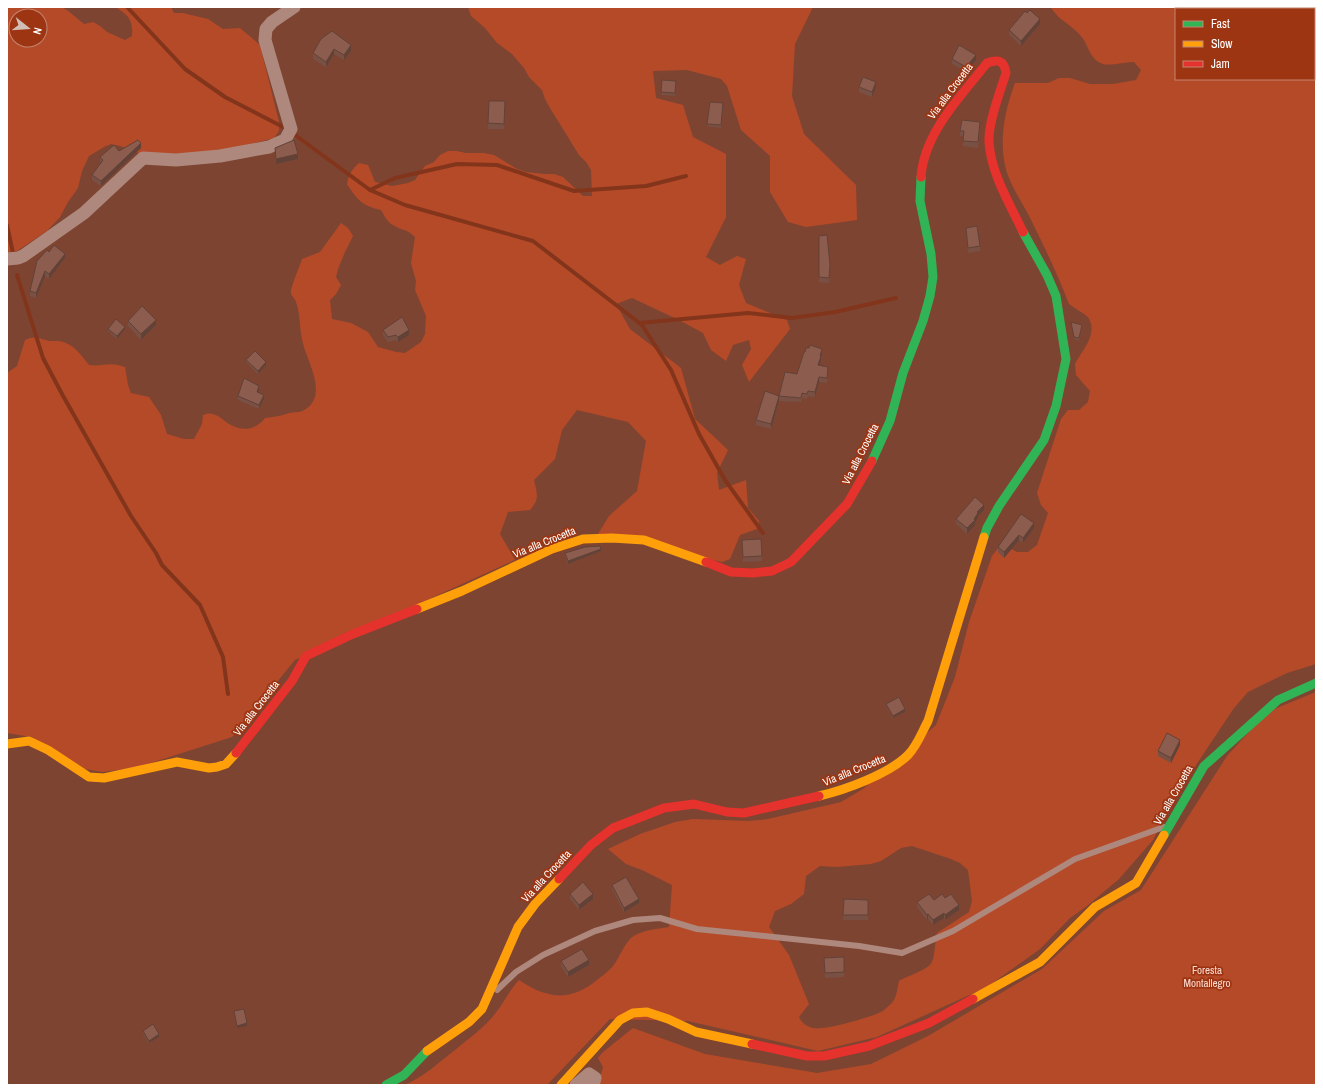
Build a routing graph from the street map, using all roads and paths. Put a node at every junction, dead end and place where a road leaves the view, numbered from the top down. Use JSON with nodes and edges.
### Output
{"nodes":[{"id":1,"x":294,"y":7,"type":"edge"},
{"id":2,"x":7,"y":259,"type":"edge"},
{"id":3,"x":1316,"y":683,"type":"edge"},
{"id":4,"x":7,"y":744,"type":"edge"},
{"id":5,"x":1169,"y":826,"type":"junction"},
{"id":6,"x":489,"y":997,"type":"junction"},
{"id":7,"x":386,"y":1085,"type":"edge"},
{"id":8,"x":561,"y":1085,"type":"edge"},
{"id":9,"x":576,"y":1085,"type":"edge"},
{"id":10,"x":593,"y":1085,"type":"edge"}],
"edges":[{"from":1,"to":2,"type":"street"},
{"from":3,"to":5,"type":"street","name":"Via alla Crocetta"},
{"from":4,"to":6,"type":"street","name":"Via alla Crocetta"},
{"from":5,"to":6,"type":"lane"},
{"from":5,"to":8,"type":"street","name":"Via alla Crocetta"},
{"from":6,"to":7,"type":"street","name":"Via alla Crocetta"},
{"from":9,"to":10,"type":"street"}]}
